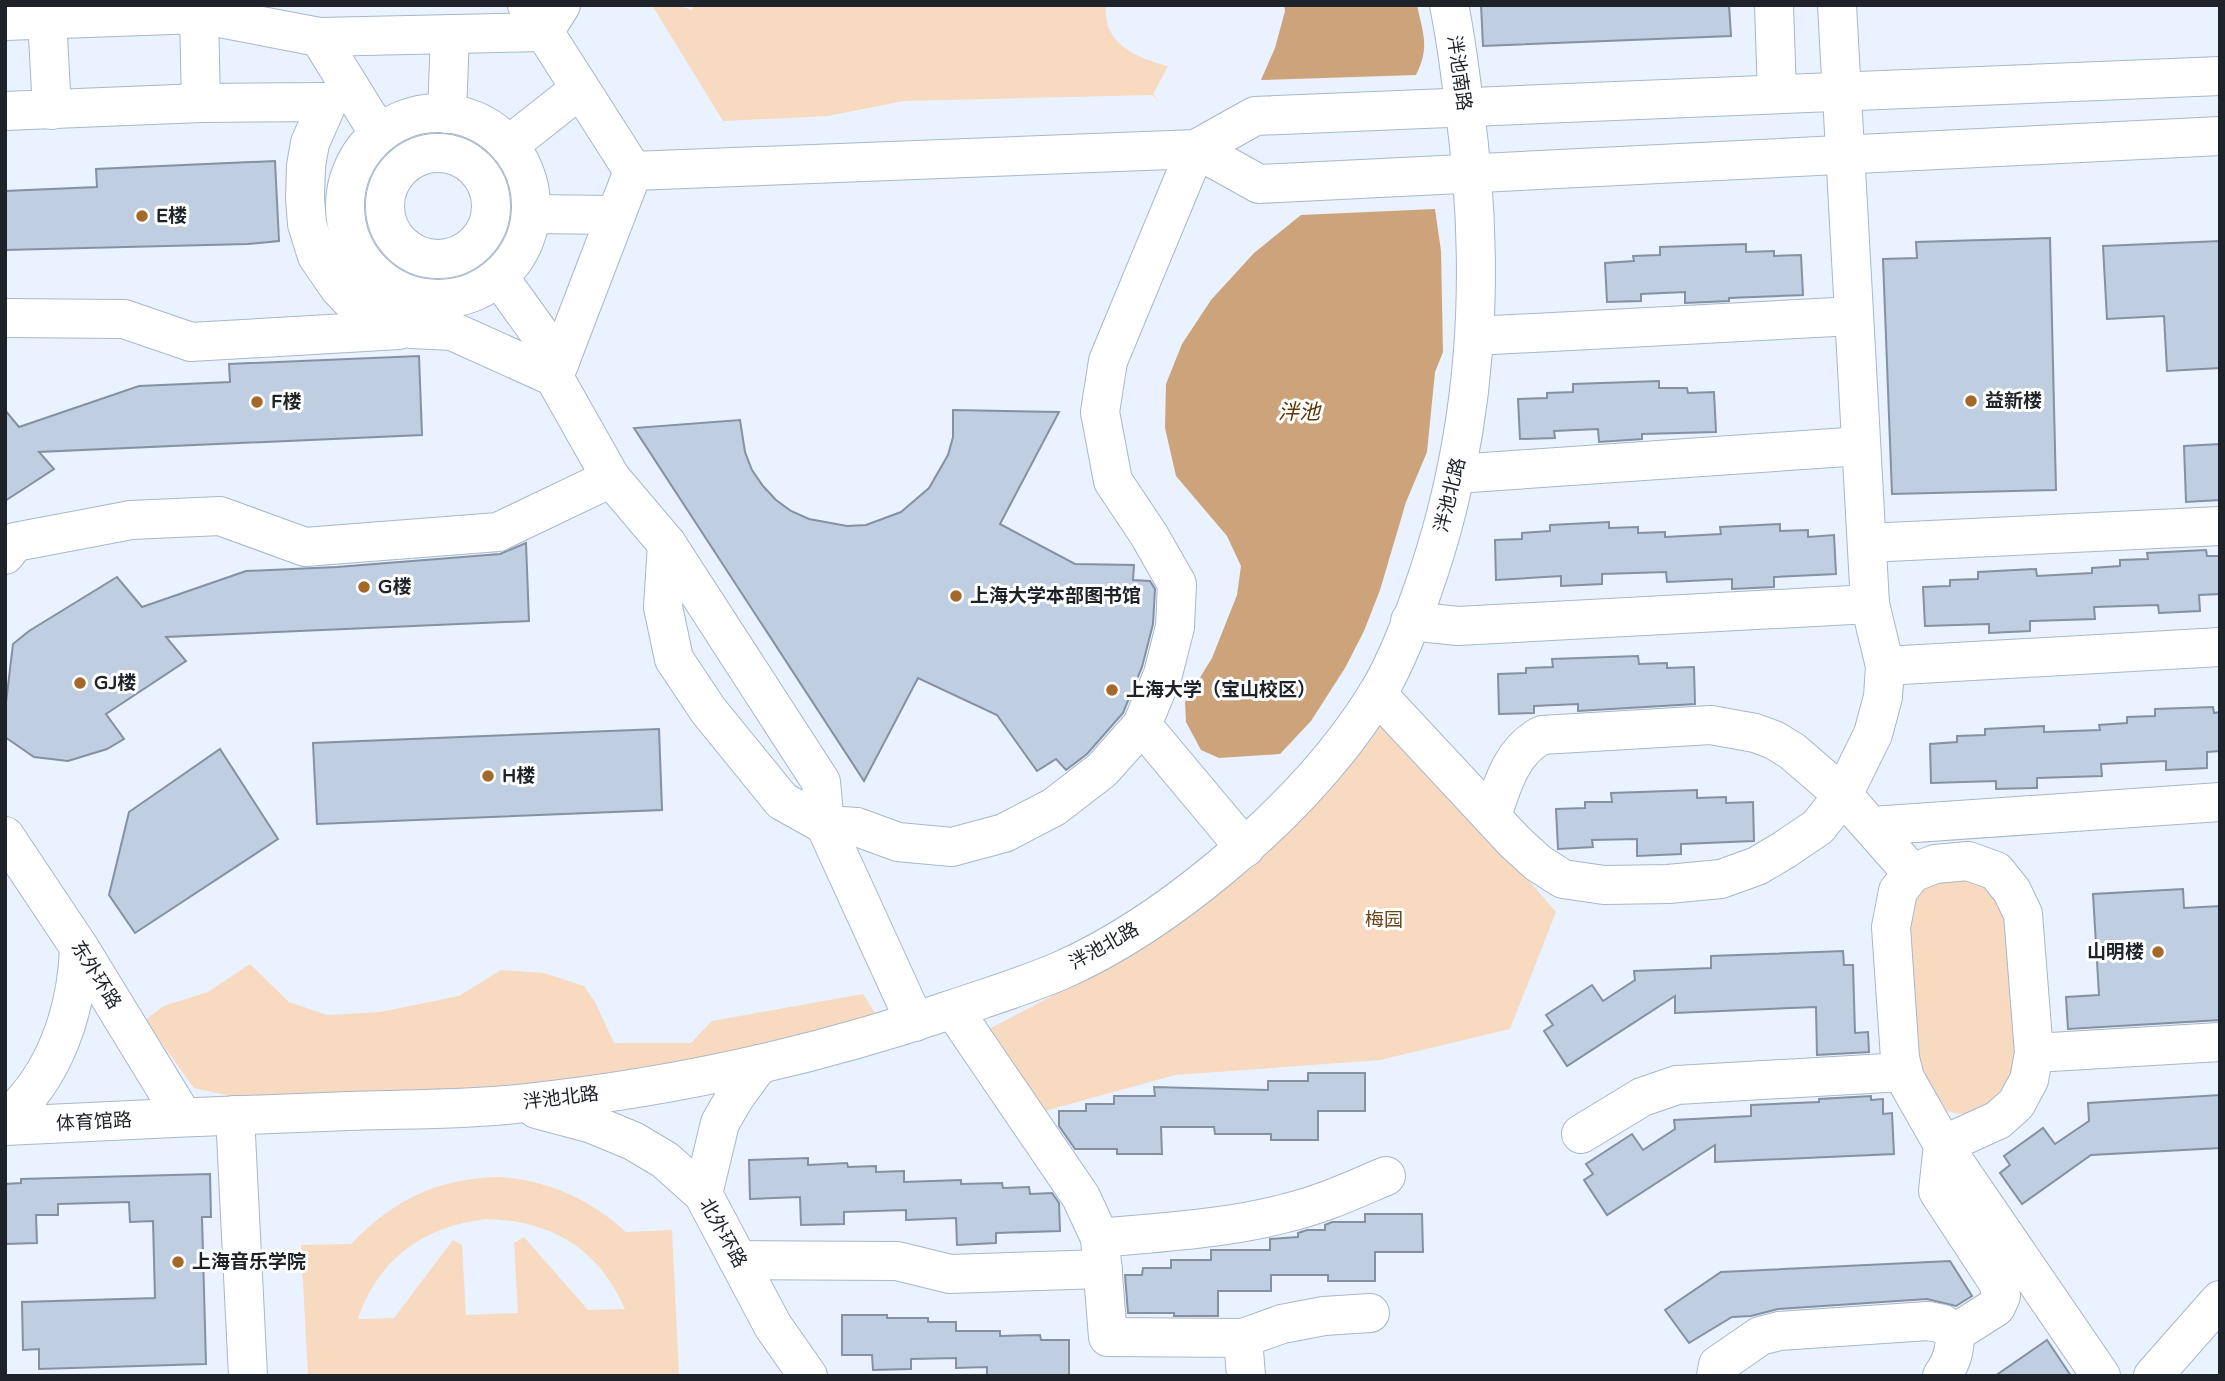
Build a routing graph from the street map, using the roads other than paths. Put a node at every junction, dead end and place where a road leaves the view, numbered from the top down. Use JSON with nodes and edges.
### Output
{"nodes":[{"id":1,"x":1449,"y":5,"type":"edge"},
{"id":2,"x":1774,"y":5,"type":"edge"},
{"id":3,"x":1837,"y":5,"type":"edge"},
{"id":4,"x":199,"y":14,"type":"junction"},
{"id":5,"x":544,"y":14,"type":"edge"},
{"id":6,"x":47,"y":18,"type":"junction"},
{"id":7,"x":5,"y":21,"type":"edge"},
{"id":8,"x":450,"y":34,"type":"junction"},
{"id":9,"x":319,"y":37,"type":"junction"},
{"id":10,"x":2220,"y":76,"type":"edge"},
{"id":11,"x":580,"y":89,"type":"junction"},
{"id":12,"x":1841,"y":92,"type":"junction"},
{"id":13,"x":1777,"y":94,"type":"junction"},
{"id":14,"x":201,"y":103,"type":"junction"},
{"id":15,"x":52,"y":110,"type":"junction"},
{"id":16,"x":5,"y":111,"type":"edge"},
{"id":17,"x":447,"y":114,"type":"junction"},
{"id":18,"x":393,"y":126,"type":"junction"},
{"id":19,"x":2220,"y":136,"type":"edge"},
{"id":20,"x":1469,"y":140,"type":"junction"},
{"id":21,"x":508,"y":149,"type":"junction"},
{"id":22,"x":1196,"y":149,"type":"junction"},
{"id":23,"x":1844,"y":155,"type":"junction"},
{"id":24,"x":421,"y":156,"type":"junction"},
{"id":25,"x":633,"y":171,"type":"junction"},
{"id":26,"x":477,"y":175,"type":"junction"},
{"id":27,"x":391,"y":182,"type":"junction"},
{"id":28,"x":305,"y":198,"type":"junction"},
{"id":29,"x":532,"y":214,"type":"junction"},
{"id":30,"x":616,"y":215,"type":"junction"},
{"id":31,"x":351,"y":230,"type":"junction"},
{"id":32,"x":484,"y":232,"type":"junction"},
{"id":33,"x":402,"y":239,"type":"junction"},
{"id":34,"x":455,"y":256,"type":"junction"},
{"id":35,"x":496,"y":274,"type":"junction"},
{"id":36,"x":417,"y":312,"type":"junction"},
{"id":37,"x":1854,"y":316,"type":"junction"},
{"id":38,"x":5,"y":318,"type":"edge"},
{"id":39,"x":1475,"y":335,"type":"junction"},
{"id":40,"x":557,"y":369,"type":"junction"},
{"id":41,"x":1861,"y":446,"type":"junction"},
{"id":42,"x":1456,"y":474,"type":"junction"},
{"id":43,"x":611,"y":478,"type":"junction"},
{"id":44,"x":2220,"y":526,"type":"edge"},
{"id":45,"x":1867,"y":543,"type":"junction"},
{"id":46,"x":667,"y":544,"type":"junction"},
{"id":47,"x":5,"y":555,"type":"edge"},
{"id":48,"x":1870,"y":604,"type":"junction"},
{"id":49,"x":1410,"y":621,"type":"junction"},
{"id":50,"x":2220,"y":647,"type":"edge"},
{"id":51,"x":1885,"y":666,"type":"junction"},
{"id":52,"x":1377,"y":694,"type":"junction"},
{"id":53,"x":1142,"y":725,"type":"junction"},
{"id":54,"x":1843,"y":795,"type":"junction"},
{"id":55,"x":2220,"y":802,"type":"edge"},
{"id":56,"x":1492,"y":816,"type":"junction"},
{"id":57,"x":825,"y":825,"type":"junction"},
{"id":58,"x":1872,"y":826,"type":"junction"},
{"id":59,"x":5,"y":836,"type":"edge"},
{"id":60,"x":1245,"y":848,"type":"junction"},
{"id":61,"x":1912,"y":873,"type":"junction"},
{"id":62,"x":79,"y":947,"type":"junction"},
{"id":63,"x":953,"y":1009,"type":"junction"},
{"id":64,"x":915,"y":1022,"type":"junction"},
{"id":65,"x":2220,"y":1042,"type":"edge"},
{"id":66,"x":2034,"y":1053,"type":"junction"},
{"id":67,"x":759,"y":1064,"type":"junction"},
{"id":68,"x":1903,"y":1072,"type":"junction"},
{"id":69,"x":520,"y":1104,"type":"junction"},
{"id":70,"x":235,"y":1115,"type":"junction"},
{"id":71,"x":183,"y":1117,"type":"junction"},
{"id":72,"x":5,"y":1120,"type":"edge"},
{"id":73,"x":5,"y":1126,"type":"edge"},
{"id":74,"x":1581,"y":1134,"type":"dead end"},
{"id":75,"x":1943,"y":1145,"type":"junction"},
{"id":76,"x":1386,"y":1176,"type":"dead end"},
{"id":77,"x":703,"y":1194,"type":"junction"},
{"id":78,"x":1101,"y":1254,"type":"junction"},
{"id":79,"x":737,"y":1260,"type":"junction"},
{"id":80,"x":2220,"y":1300,"type":"edge"},
{"id":81,"x":1370,"y":1313,"type":"dead end"},
{"id":82,"x":1955,"y":1333,"type":"junction"},
{"id":83,"x":1243,"y":1338,"type":"junction"},
{"id":84,"x":248,"y":1376,"type":"edge"},
{"id":85,"x":808,"y":1376,"type":"edge"},
{"id":86,"x":1246,"y":1376,"type":"edge"},
{"id":87,"x":1716,"y":1376,"type":"edge"},
{"id":88,"x":1942,"y":1376,"type":"edge"},
{"id":89,"x":2101,"y":1376,"type":"edge"},
{"id":90,"x":2152,"y":1376,"type":"edge"}],
"edges":[{"from":1,"to":20,"type":"street","name":"泮池南路"},
{"from":2,"to":13,"type":"street"},
{"from":3,"to":12,"type":"street"},
{"from":4,"to":6,"type":"street"},
{"from":4,"to":9,"type":"street"},
{"from":4,"to":14,"type":"street"},
{"from":5,"to":8,"type":"street"},
{"from":5,"to":11,"type":"street"},
{"from":6,"to":7,"type":"street"},
{"from":6,"to":15,"type":"street"},
{"from":8,"to":9,"type":"street"},
{"from":8,"to":17,"type":"street"},
{"from":9,"to":18,"type":"street"},
{"from":10,"to":12,"type":"street"},
{"from":11,"to":21,"type":"street"},
{"from":11,"to":25,"type":"street"},
{"from":12,"to":13,"type":"street"},
{"from":12,"to":23,"type":"street"},
{"from":13,"to":20,"type":"street"},
{"from":14,"to":15,"type":"street"},
{"from":14,"to":28,"type":"street"},
{"from":15,"to":16,"type":"street"},
{"from":17,"to":18,"type":"street"},
{"from":17,"to":21,"type":"street"},
{"from":18,"to":24,"type":"street"},
{"from":18,"to":31,"type":"street"},
{"from":19,"to":23,"type":"street"},
{"from":20,"to":22,"type":"street"},
{"from":20,"to":22,"type":"street"},
{"from":20,"to":23,"type":"street"},
{"from":20,"to":39,"type":"street","name":"泮池北路"},
{"from":21,"to":26,"type":"street"},
{"from":21,"to":26,"type":"street"},
{"from":21,"to":29,"type":"street"},
{"from":22,"to":25,"type":"street"},
{"from":22,"to":53,"type":"street"},
{"from":23,"to":37,"type":"street"},
{"from":24,"to":26,"type":"street"},
{"from":24,"to":27,"type":"street"},
{"from":25,"to":30,"type":"street"},
{"from":26,"to":32,"type":"street"},
{"from":27,"to":31,"type":"street"},
{"from":27,"to":33,"type":"street"},
{"from":28,"to":31,"type":"street"},
{"from":28,"to":31,"type":"street"},
{"from":29,"to":30,"type":"street"},
{"from":29,"to":35,"type":"street"},
{"from":30,"to":40,"type":"street"},
{"from":31,"to":33,"type":"street"},
{"from":31,"to":36,"type":"street"},
{"from":32,"to":34,"type":"street"},
{"from":32,"to":35,"type":"street"},
{"from":33,"to":34,"type":"street"},
{"from":33,"to":36,"type":"street"},
{"from":34,"to":35,"type":"street"},
{"from":35,"to":36,"type":"street"},
{"from":35,"to":40,"type":"street"},
{"from":36,"to":38,"type":"street"},
{"from":36,"to":40,"type":"street"},
{"from":37,"to":39,"type":"street"},
{"from":37,"to":41,"type":"street"},
{"from":39,"to":42,"type":"street","name":"泮池北路"},
{"from":40,"to":43,"type":"street"},
{"from":41,"to":42,"type":"street"},
{"from":41,"to":45,"type":"street"},
{"from":42,"to":49,"type":"street","name":"泮池北路"},
{"from":43,"to":46,"type":"street"},
{"from":43,"to":47,"type":"street"},
{"from":44,"to":45,"type":"street"},
{"from":45,"to":48,"type":"street"},
{"from":46,"to":57,"type":"street"},
{"from":46,"to":57,"type":"street"},
{"from":48,"to":49,"type":"street"},
{"from":48,"to":51,"type":"street"},
{"from":49,"to":52,"type":"street","name":"泮池北路"},
{"from":50,"to":51,"type":"street"},
{"from":51,"to":54,"type":"street"},
{"from":52,"to":56,"type":"street"},
{"from":52,"to":60,"type":"street","name":"泮池北路"},
{"from":53,"to":57,"type":"street"},
{"from":53,"to":60,"type":"street"},
{"from":54,"to":56,"type":"street"},
{"from":54,"to":56,"type":"street"},
{"from":54,"to":58,"type":"street"},
{"from":55,"to":58,"type":"street"},
{"from":57,"to":64,"type":"street"},
{"from":58,"to":61,"type":"street"},
{"from":59,"to":62,"type":"street","name":"东外环路"},
{"from":60,"to":63,"type":"street","name":"泮池北路"},
{"from":61,"to":66,"type":"street"},
{"from":61,"to":68,"type":"street"},
{"from":62,"to":71,"type":"street","name":"东外环路"},
{"from":62,"to":72,"type":"street"},
{"from":63,"to":64,"type":"street","name":"泮池北路"},
{"from":63,"to":78,"type":"street"},
{"from":64,"to":67,"type":"street","name":"泮池北路"},
{"from":65,"to":66,"type":"street"},
{"from":66,"to":75,"type":"street"},
{"from":67,"to":69,"type":"street","name":"泮池北路"},
{"from":67,"to":77,"type":"street"},
{"from":68,"to":74,"type":"street"},
{"from":68,"to":75,"type":"street"},
{"from":69,"to":70,"type":"street","name":"泮池北路"},
{"from":69,"to":77,"type":"street","name":"北外环路"},
{"from":70,"to":71,"type":"street","name":"泮池北路"},
{"from":70,"to":84,"type":"street"},
{"from":71,"to":73,"type":"street","name":"体育馆路"},
{"from":75,"to":82,"type":"street"},
{"from":75,"to":89,"type":"street"},
{"from":76,"to":78,"type":"street"},
{"from":77,"to":79,"type":"street","name":"北外环路"},
{"from":78,"to":79,"type":"street"},
{"from":78,"to":83,"type":"street"},
{"from":79,"to":85,"type":"street","name":"北外环路"},
{"from":80,"to":90,"type":"street"},
{"from":81,"to":83,"type":"street"},
{"from":82,"to":87,"type":"street"},
{"from":82,"to":88,"type":"street"},
{"from":83,"to":86,"type":"street"}]}
